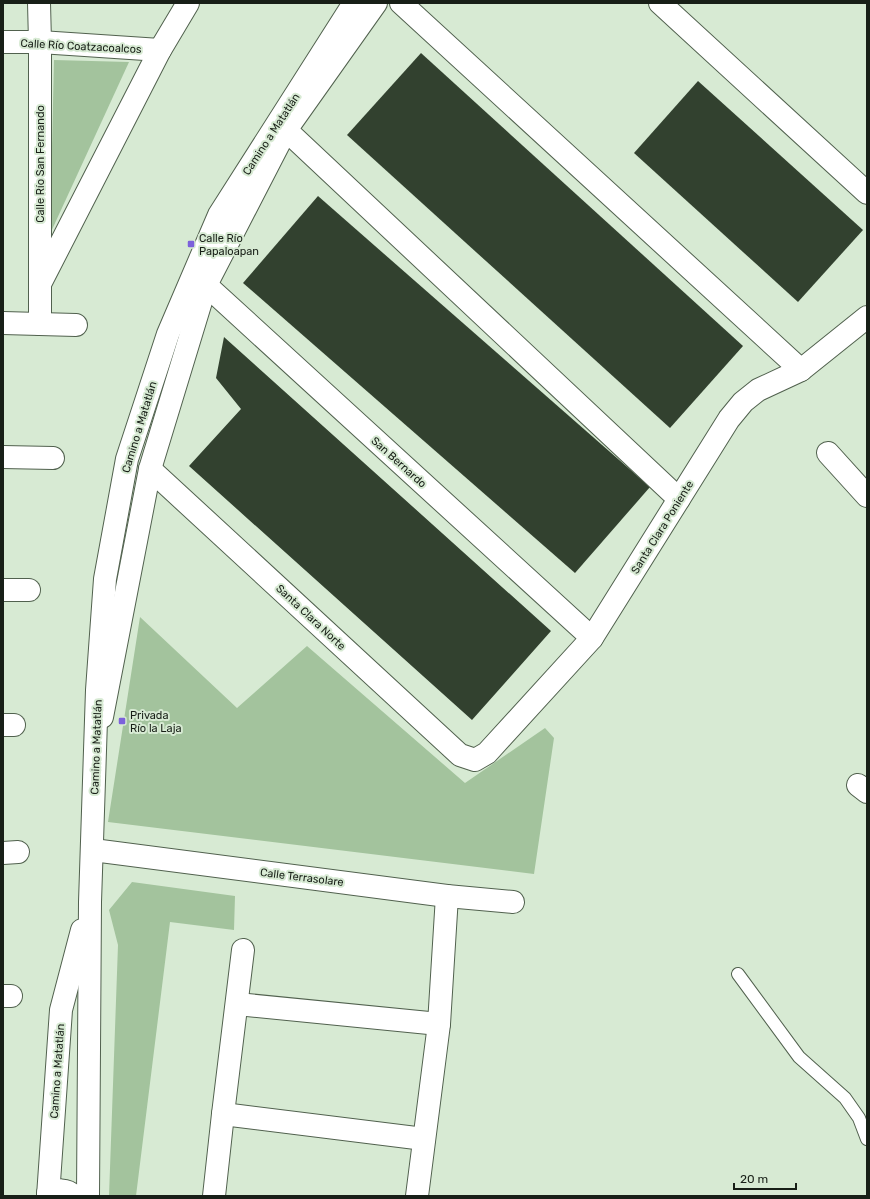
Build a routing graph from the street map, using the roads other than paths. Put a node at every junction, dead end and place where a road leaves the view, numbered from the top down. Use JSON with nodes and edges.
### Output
{"nodes":[{"id":1,"x":39,"y":3,"type":"edge"},
{"id":2,"x":188,"y":3,"type":"edge"},
{"id":3,"x":354,"y":3,"type":"edge"},
{"id":4,"x":376,"y":3,"type":"edge"},
{"id":5,"x":401,"y":3,"type":"edge"},
{"id":6,"x":660,"y":3,"type":"edge"},
{"id":7,"x":173,"y":13,"type":"edge"},
{"id":8,"x":3,"y":42,"type":"edge"},
{"id":9,"x":40,"y":42,"type":"junction"},
{"id":10,"x":160,"y":50,"type":"junction"},
{"id":11,"x":286,"y":130,"type":"junction"},
{"id":12,"x":867,"y":193,"type":"edge"},
{"id":13,"x":206,"y":286,"type":"junction"},
{"id":14,"x":39,"y":287,"type":"junction"},
{"id":15,"x":867,"y":317,"type":"edge"},
{"id":16,"x":3,"y":323,"type":"edge"},
{"id":17,"x":40,"y":324,"type":"junction"},
{"id":18,"x":76,"y":325,"type":"dead end"},
{"id":19,"x":801,"y":370,"type":"junction"},
{"id":20,"x":828,"y":453,"type":"dead end"},
{"id":21,"x":3,"y":457,"type":"edge"},
{"id":22,"x":53,"y":458,"type":"dead end"},
{"id":23,"x":150,"y":469,"type":"junction"},
{"id":24,"x":867,"y":496,"type":"edge"},
{"id":25,"x":679,"y":499,"type":"junction"},
{"id":26,"x":3,"y":590,"type":"edge"},
{"id":27,"x":29,"y":590,"type":"dead end"},
{"id":28,"x":592,"y":638,"type":"junction"},
{"id":29,"x":96,"y":746,"type":"junction"},
{"id":30,"x":475,"y":760,"type":"joint"},
{"id":31,"x":93,"y":850,"type":"junction"},
{"id":32,"x":447,"y":896,"type":"junction"},
{"id":33,"x":90,"y":902,"type":"junction"},
{"id":34,"x":512,"y":902,"type":"dead end"},
{"id":35,"x":243,"y":950,"type":"dead end"},
{"id":36,"x":738,"y":974,"type":"dead end"},
{"id":37,"x":236,"y":1004,"type":"junction"},
{"id":38,"x":439,"y":1024,"type":"junction"},
{"id":39,"x":223,"y":1114,"type":"junction"},
{"id":40,"x":867,"y":1139,"type":"edge"},
{"id":41,"x":424,"y":1140,"type":"junction"},
{"id":42,"x":48,"y":1195,"type":"edge"},
{"id":43,"x":74,"y":1196,"type":"edge"},
{"id":44,"x":88,"y":1196,"type":"edge"},
{"id":45,"x":214,"y":1196,"type":"edge"},
{"id":46,"x":416,"y":1196,"type":"edge"}],
"edges":[{"from":1,"to":9,"type":"street","name":"Calle Río San Fernando"},
{"from":2,"to":7,"type":"street"},
{"from":3,"to":29,"type":"street","name":"Camino a Matatlán"},
{"from":4,"to":11,"type":"street"},
{"from":5,"to":19,"type":"street"},
{"from":6,"to":12,"type":"street"},
{"from":7,"to":10,"type":"street"},
{"from":8,"to":9,"type":"street","name":"Calle Río Coatzacoalcos"},
{"from":9,"to":10,"type":"street","name":"Calle Río Coatzacoalcos"},
{"from":9,"to":14,"type":"street","name":"Calle Río San Fernando"},
{"from":10,"to":14,"type":"street"},
{"from":11,"to":13,"type":"street"},
{"from":11,"to":25,"type":"street"},
{"from":13,"to":23,"type":"street"},
{"from":13,"to":28,"type":"street","name":"San Bernardo"},
{"from":14,"to":17,"type":"street","name":"Calle Río San Fernando"},
{"from":15,"to":19,"type":"street","name":"Santa Clara Poniente"},
{"from":16,"to":17,"type":"street"},
{"from":17,"to":18,"type":"street"},
{"from":19,"to":25,"type":"street","name":"Santa Clara Poniente"},
{"from":20,"to":24,"type":"street"},
{"from":21,"to":22,"type":"street"},
{"from":23,"to":29,"type":"street"},
{"from":23,"to":30,"type":"street","name":"Santa Clara Norte"},
{"from":25,"to":28,"type":"street","name":"Santa Clara Poniente"},
{"from":26,"to":27,"type":"street"},
{"from":28,"to":30,"type":"street","name":"Santa Clara Poniente"},
{"from":29,"to":31,"type":"street","name":"Camino a Matatlán"},
{"from":31,"to":32,"type":"street","name":"Calle Terrasolare"},
{"from":31,"to":33,"type":"street","name":"Camino a Matatlán"},
{"from":32,"to":34,"type":"street","name":"Calle Terrasolare"},
{"from":32,"to":38,"type":"street"},
{"from":33,"to":42,"type":"street","name":"Camino a Matatlán"},
{"from":33,"to":44,"type":"street","name":"Camino a Matatlán"},
{"from":35,"to":37,"type":"street"},
{"from":36,"to":40,"type":"lane"},
{"from":37,"to":38,"type":"street"},
{"from":37,"to":39,"type":"street"},
{"from":38,"to":41,"type":"street"},
{"from":39,"to":41,"type":"street"},
{"from":39,"to":45,"type":"street"},
{"from":41,"to":46,"type":"street"},
{"from":42,"to":43,"type":"street"}]}
